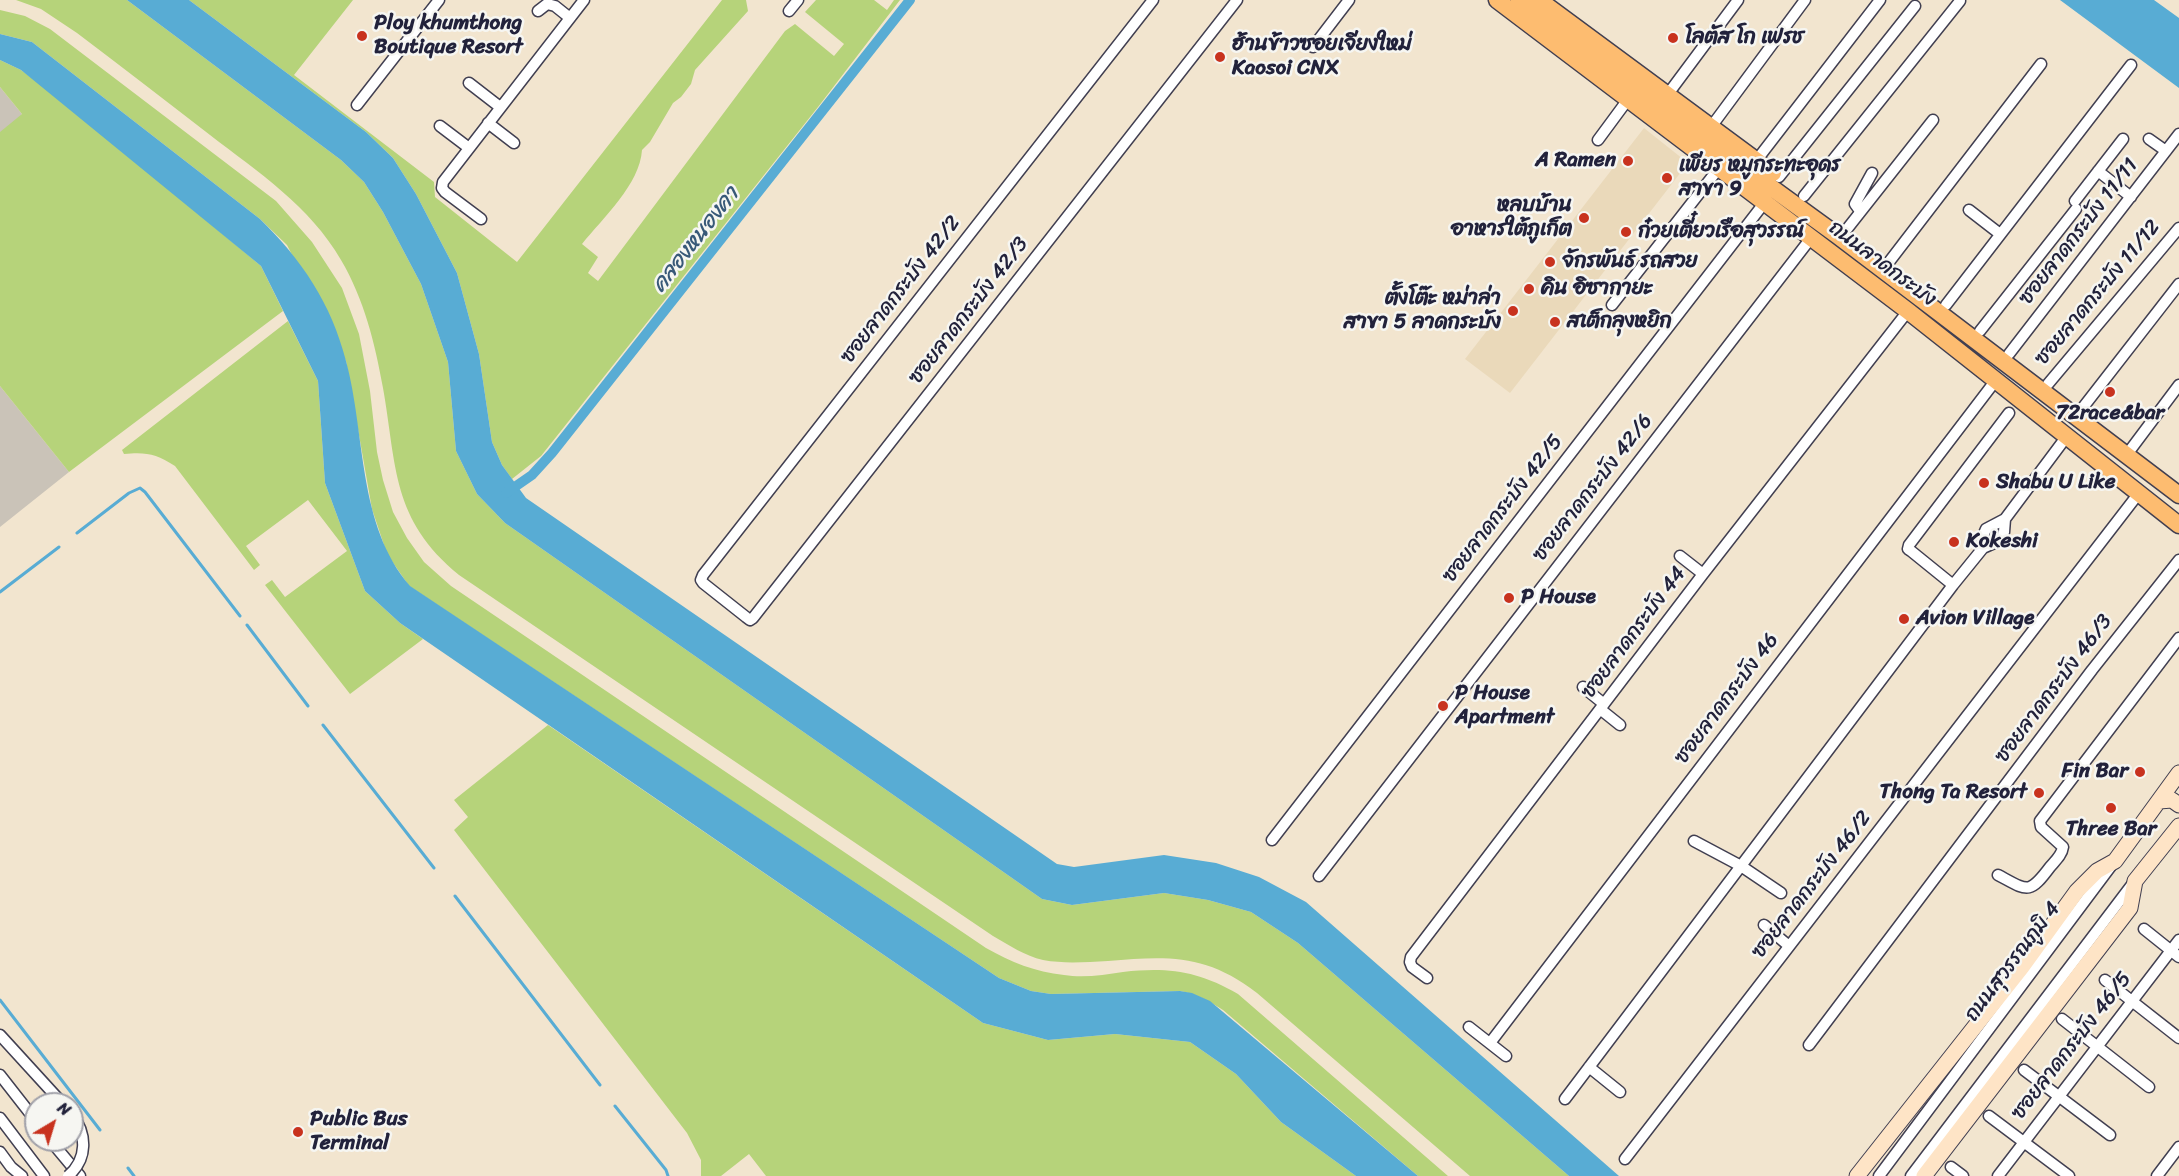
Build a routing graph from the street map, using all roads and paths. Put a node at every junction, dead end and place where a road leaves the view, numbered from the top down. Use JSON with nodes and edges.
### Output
{"nodes":[{"id":1,"x":439,"y":0,"type":"edge"},
{"id":2,"x":584,"y":0,"type":"edge"},
{"id":3,"x":798,"y":0,"type":"edge"},
{"id":4,"x":1153,"y":0,"type":"edge"},
{"id":5,"x":1237,"y":0,"type":"edge"},
{"id":6,"x":1349,"y":0,"type":"edge"},
{"id":7,"x":1497,"y":0,"type":"edge"},
{"id":8,"x":1519,"y":0,"type":"edge"},
{"id":9,"x":1539,"y":0,"type":"edge"},
{"id":10,"x":1738,"y":0,"type":"edge"},
{"id":11,"x":1805,"y":0,"type":"edge"},
{"id":12,"x":1880,"y":0,"type":"edge"},
{"id":13,"x":1959,"y":1,"type":"edge"},
{"id":14,"x":1915,"y":6,"type":"dead end"},
{"id":15,"x":538,"y":11,"type":"dead end"},
{"id":16,"x":789,"y":11,"type":"dead end"},
{"id":17,"x":570,"y":18,"type":"junction"},
{"id":18,"x":1313,"y":47,"type":"dead end"},
{"id":19,"x":2041,"y":64,"type":"dead end"},
{"id":20,"x":2131,"y":65,"type":"dead end"},
{"id":21,"x":469,"y":83,"type":"dead end"},
{"id":22,"x":1668,"y":94,"type":"junction"},
{"id":23,"x":1629,"y":98,"type":"junction"},
{"id":24,"x":357,"y":105,"type":"dead end"},
{"id":25,"x":500,"y":107,"type":"junction"},
{"id":26,"x":1647,"y":112,"type":"junction"},
{"id":27,"x":1933,"y":120,"type":"dead end"},
{"id":28,"x":488,"y":123,"type":"junction"},
{"id":29,"x":440,"y":126,"type":"dead end"},
{"id":30,"x":1712,"y":127,"type":"junction"},
{"id":31,"x":2179,"y":134,"type":"edge"},
{"id":32,"x":2123,"y":139,"type":"dead end"},
{"id":33,"x":2149,"y":139,"type":"dead end"},
{"id":34,"x":1598,"y":140,"type":"dead end"},
{"id":35,"x":514,"y":142,"type":"dead end"},
{"id":36,"x":469,"y":148,"type":"junction"},
{"id":37,"x":2166,"y":151,"type":"junction"},
{"id":38,"x":1756,"y":160,"type":"junction"},
{"id":39,"x":1719,"y":168,"type":"junction"},
{"id":40,"x":2098,"y":171,"type":"junction"},
{"id":41,"x":1872,"y":173,"type":"dead end"},
{"id":42,"x":1779,"y":177,"type":"junction"},
{"id":43,"x":1804,"y":196,"type":"junction"},
{"id":44,"x":2131,"y":197,"type":"junction"},
{"id":45,"x":1764,"y":202,"type":"junction"},
{"id":46,"x":1969,"y":210,"type":"dead end"},
{"id":47,"x":1860,"y":211,"type":"junction"},
{"id":48,"x":481,"y":219,"type":"dead end"},
{"id":49,"x":2179,"y":228,"type":"edge"},
{"id":50,"x":1847,"y":229,"type":"junction"},
{"id":51,"x":2000,"y":234,"type":"junction"},
{"id":52,"x":1810,"y":238,"type":"junction"},
{"id":53,"x":1889,"y":262,"type":"junction"},
{"id":54,"x":2179,"y":284,"type":"edge"},
{"id":55,"x":1612,"y":305,"type":"dead end"},
{"id":56,"x":1946,"y":305,"type":"junction"},
{"id":57,"x":1908,"y":311,"type":"junction"},
{"id":58,"x":1980,"y":331,"type":"junction"},
{"id":59,"x":2009,"y":354,"type":"junction"},
{"id":60,"x":1996,"y":380,"type":"junction"},
{"id":61,"x":2048,"y":384,"type":"junction"},
{"id":62,"x":2179,"y":386,"type":"edge"},
{"id":63,"x":2080,"y":410,"type":"junction"},
{"id":64,"x":2009,"y":413,"type":"dead end"},
{"id":65,"x":2067,"y":436,"type":"junction"},
{"id":66,"x":2130,"y":449,"type":"junction"},
{"id":67,"x":2179,"y":486,"type":"edge"},
{"id":68,"x":2139,"y":493,"type":"junction"},
{"id":69,"x":2179,"y":495,"type":"edge"},
{"id":70,"x":2179,"y":511,"type":"edge"},
{"id":71,"x":2005,"y":519,"type":"junction"},
{"id":72,"x":2179,"y":525,"type":"edge"},
{"id":73,"x":1983,"y":548,"type":"junction"},
{"id":74,"x":1680,"y":556,"type":"dead end"},
{"id":75,"x":2179,"y":560,"type":"edge"},
{"id":76,"x":1703,"y":574,"type":"junction"},
{"id":77,"x":1953,"y":585,"type":"junction"},
{"id":78,"x":724,"y":600,"type":"joint"},
{"id":79,"x":2179,"y":638,"type":"edge"},
{"id":80,"x":1583,"y":687,"type":"dead end"},
{"id":81,"x":1602,"y":707,"type":"junction"},
{"id":82,"x":1620,"y":725,"type":"dead end"},
{"id":83,"x":2179,"y":773,"type":"edge"},
{"id":84,"x":2159,"y":801,"type":"junction"},
{"id":85,"x":2179,"y":805,"type":"edge"},
{"id":86,"x":2179,"y":826,"type":"edge"},
{"id":87,"x":1272,"y":840,"type":"dead end"},
{"id":88,"x":1694,"y":841,"type":"dead end"},
{"id":89,"x":2115,"y":861,"type":"junction"},
{"id":90,"x":1741,"y":866,"type":"junction"},
{"id":91,"x":1998,"y":875,"type":"dead end"},
{"id":92,"x":1319,"y":876,"type":"dead end"},
{"id":93,"x":2135,"y":881,"type":"junction"},
{"id":94,"x":1781,"y":893,"type":"dead end"},
{"id":95,"x":1764,"y":925,"type":"dead end"},
{"id":96,"x":2144,"y":929,"type":"dead end"},
{"id":97,"x":2179,"y":940,"type":"edge"},
{"id":98,"x":1789,"y":946,"type":"junction"},
{"id":99,"x":2175,"y":953,"type":"edge"},
{"id":100,"x":1427,"y":978,"type":"dead end"},
{"id":101,"x":2105,"y":980,"type":"dead end"},
{"id":102,"x":2131,"y":1001,"type":"junction"},
{"id":103,"x":2062,"y":1019,"type":"dead end"},
{"id":104,"x":1469,"y":1027,"type":"dead end"},
{"id":105,"x":0,"y":1035,"type":"edge"},
{"id":106,"x":2179,"y":1038,"type":"edge"},
{"id":107,"x":1490,"y":1043,"type":"junction"},
{"id":108,"x":1809,"y":1045,"type":"dead end"},
{"id":109,"x":2096,"y":1046,"type":"junction"},
{"id":110,"x":1506,"y":1056,"type":"dead end"},
{"id":111,"x":1589,"y":1067,"type":"junction"},
{"id":112,"x":2024,"y":1070,"type":"dead end"},
{"id":113,"x":0,"y":1075,"type":"edge"},
{"id":114,"x":2149,"y":1087,"type":"dead end"},
{"id":115,"x":52,"y":1092,"type":"edge"},
{"id":116,"x":1620,"y":1092,"type":"dead end"},
{"id":117,"x":2058,"y":1095,"type":"junction"},
{"id":118,"x":1565,"y":1099,"type":"dead end"},
{"id":119,"x":24,"y":1106,"type":"edge"},
{"id":120,"x":1989,"y":1116,"type":"dead end"},
{"id":121,"x":0,"y":1118,"type":"edge"},
{"id":122,"x":2110,"y":1135,"type":"dead end"},
{"id":123,"x":2023,"y":1142,"type":"junction"},
{"id":124,"x":2179,"y":1147,"type":"edge"},
{"id":125,"x":0,"y":1152,"type":"edge"},
{"id":126,"x":60,"y":1152,"type":"edge"},
{"id":127,"x":84,"y":1152,"type":"edge"},
{"id":128,"x":1625,"y":1159,"type":"dead end"},
{"id":129,"x":1951,"y":1167,"type":"dead end"},
{"id":130,"x":22,"y":1176,"type":"edge"},
{"id":131,"x":44,"y":1176,"type":"edge"},
{"id":132,"x":68,"y":1176,"type":"edge"},
{"id":133,"x":80,"y":1176,"type":"edge"},
{"id":134,"x":1857,"y":1176,"type":"edge"},
{"id":135,"x":1879,"y":1176,"type":"edge"},
{"id":136,"x":1911,"y":1176,"type":"edge"},
{"id":137,"x":1924,"y":1176,"type":"edge"},
{"id":138,"x":1963,"y":1176,"type":"edge"},
{"id":139,"x":1998,"y":1176,"type":"edge"},
{"id":140,"x":2069,"y":1176,"type":"edge"},
{"id":141,"x":2157,"y":1176,"type":"edge"}],
"edges":[{"from":1,"to":24,"type":"street"},
{"from":2,"to":17,"type":"street"},
{"from":3,"to":16,"type":"street"},
{"from":4,"to":78,"type":"street","name":"ซอยลาดกระบัง 42/2"},
{"from":5,"to":78,"type":"street","name":"ซอยลาดกระบัง 42/3"},
{"from":6,"to":18,"type":"street"},
{"from":7,"to":23,"type":"main road","name":"ถนนลาดกระบัง"},
{"from":8,"to":69,"type":"main road"},
{"from":9,"to":22,"type":"main road","name":"ถนนลาดกระบัง"},
{"from":10,"to":22,"type":"street"},
{"from":11,"to":30,"type":"street"},
{"from":12,"to":38,"type":"street"},
{"from":13,"to":43,"type":"street"},
{"from":14,"to":42,"type":"street"},
{"from":15,"to":17,"type":"street"},
{"from":17,"to":25,"type":"street"},
{"from":19,"to":53,"type":"street"},
{"from":20,"to":51,"type":"street"},
{"from":21,"to":25,"type":"street"},
{"from":22,"to":30,"type":"main road","name":"ถนนลาดกระบัง"},
{"from":23,"to":26,"type":"main road","name":"ถนนลาดกระบัง"},
{"from":23,"to":34,"type":"street"},
{"from":25,"to":28,"type":"street"},
{"from":26,"to":39,"type":"main road","name":"ถนนลาดกระบัง"},
{"from":26,"to":70,"type":"main road"},
{"from":27,"to":47,"type":"street"},
{"from":28,"to":35,"type":"street"},
{"from":28,"to":36,"type":"street"},
{"from":29,"to":36,"type":"street"},
{"from":30,"to":38,"type":"main road","name":"ถนนลาดกระบัง"},
{"from":31,"to":37,"type":"street","name":"ซอยลาดกระบัง 11/11"},
{"from":32,"to":40,"type":"street"},
{"from":33,"to":37,"type":"street"},
{"from":36,"to":48,"type":"street"},
{"from":37,"to":44,"type":"street","name":"ซอยลาดกระบัง 11/11"},
{"from":38,"to":42,"type":"main road","name":"ถนนลาดกระบัง"},
{"from":39,"to":45,"type":"main road","name":"ถนนลาดกระบัง"},
{"from":39,"to":55,"type":"street"},
{"from":40,"to":44,"type":"street"},
{"from":40,"to":58,"type":"street"},
{"from":41,"to":47,"type":"street"},
{"from":42,"to":43,"type":"main road","name":"ถนนลาดกระบัง"},
{"from":43,"to":50,"type":"main road","name":"ถนนลาดกระบัง"},
{"from":44,"to":59,"type":"street","name":"ซอยลาดกระบัง 11/11"},
{"from":45,"to":52,"type":"main road","name":"ถนนลาดกระบัง"},
{"from":45,"to":87,"type":"street","name":"ซอยลาดกระบัง 42/5"},
{"from":46,"to":51,"type":"street"},
{"from":47,"to":50,"type":"street"},
{"from":49,"to":61,"type":"street","name":"ซอยลาดกระบัง 11/12"},
{"from":50,"to":53,"type":"main road","name":"ถนนลาดกระบัง"},
{"from":51,"to":56,"type":"street"},
{"from":52,"to":57,"type":"main road","name":"ถนนลาดกระบัง"},
{"from":52,"to":92,"type":"street","name":"ซอยลาดกระบัง 42/6"},
{"from":53,"to":56,"type":"main road","name":"ถนนลาดกระบัง"},
{"from":54,"to":63,"type":"street"},
{"from":56,"to":58,"type":"main road","name":"ถนนลาดกระบัง"},
{"from":57,"to":60,"type":"main road","name":"ถนนลาดกระบัง"},
{"from":57,"to":76,"type":"street","name":"ซอยลาดกระบัง 44"},
{"from":58,"to":59,"type":"main road","name":"ถนนลาดกระบัง"},
{"from":59,"to":61,"type":"main road","name":"ถนนลาดกระบัง"},
{"from":60,"to":65,"type":"main road","name":"ถนนลาดกระบัง"},
{"from":60,"to":107,"type":"street","name":"ซอยลาดกระบัง 46"},
{"from":61,"to":63,"type":"main road","name":"ถนนลาดกระบัง"},
{"from":62,"to":66,"type":"street"},
{"from":63,"to":66,"type":"main road","name":"ถนนลาดกระบัง"},
{"from":64,"to":77,"type":"street"},
{"from":65,"to":68,"type":"main road","name":"ถนนลาดกระบัง"},
{"from":65,"to":71,"type":"street"},
{"from":66,"to":67,"type":"main road","name":"ถนนลาดกระบัง"},
{"from":68,"to":72,"type":"main road","name":"ถนนลาดกระบัง"},
{"from":68,"to":98,"type":"street","name":"ซอยลาดกระบัง 46/2"},
{"from":71,"to":73,"type":"street"},
{"from":71,"to":73,"type":"street"},
{"from":73,"to":77,"type":"street"},
{"from":74,"to":76,"type":"street"},
{"from":75,"to":108,"type":"street","name":"ซอยลาดกระบัง 46/3"},
{"from":76,"to":81,"type":"street","name":"ซอยลาดกระบัง 44"},
{"from":77,"to":90,"type":"street"},
{"from":79,"to":91,"type":"street"},
{"from":80,"to":81,"type":"street"},
{"from":81,"to":82,"type":"street"},
{"from":81,"to":100,"type":"street","name":"ซอยลาดกระบัง 44"},
{"from":83,"to":84,"type":"street","name":"ถนนสุวรรณภูมิ 4"},
{"from":84,"to":85,"type":"street"},
{"from":84,"to":89,"type":"street","name":"ถนนสุวรรณภูมิ 4"},
{"from":86,"to":93,"type":"street"},
{"from":88,"to":90,"type":"street"},
{"from":89,"to":134,"type":"street"},
{"from":89,"to":135,"type":"street","name":"ถนนสุวรรณภูมิ 4"},
{"from":90,"to":94,"type":"street"},
{"from":90,"to":111,"type":"street"},
{"from":93,"to":136,"type":"street"},
{"from":93,"to":137,"type":"street"},
{"from":95,"to":98,"type":"street"},
{"from":96,"to":99,"type":"street"},
{"from":97,"to":99,"type":"street","name":"ซอยลาดกระบัง 46/5"},
{"from":98,"to":128,"type":"street","name":"ซอยลาดกระบัง 46/2"},
{"from":99,"to":102,"type":"street","name":"ซอยลาดกระบัง 46/5"},
{"from":101,"to":102,"type":"street"},
{"from":102,"to":106,"type":"street"},
{"from":102,"to":109,"type":"street","name":"ซอยลาดกระบัง 46/5"},
{"from":103,"to":109,"type":"street"},
{"from":104,"to":107,"type":"street"},
{"from":105,"to":115,"type":"street"},
{"from":107,"to":110,"type":"street"},
{"from":109,"to":114,"type":"street"},
{"from":109,"to":117,"type":"street","name":"ซอยลาดกระบัง 46/5"},
{"from":111,"to":116,"type":"street"},
{"from":111,"to":118,"type":"street"},
{"from":112,"to":117,"type":"street"},
{"from":113,"to":119,"type":"street"},
{"from":117,"to":122,"type":"street"},
{"from":117,"to":123,"type":"street","name":"ซอยลาดกระบัง 46/5"},
{"from":120,"to":123,"type":"street"},
{"from":121,"to":131,"type":"street"},
{"from":123,"to":139,"type":"street","name":"ซอยลาดกระบัง 46/5"},
{"from":123,"to":140,"type":"street"},
{"from":124,"to":141,"type":"street"},
{"from":125,"to":130,"type":"street"},
{"from":126,"to":133,"type":"street"},
{"from":127,"to":132,"type":"street","bridge":true},
{"from":129,"to":138,"type":"street"}]}
